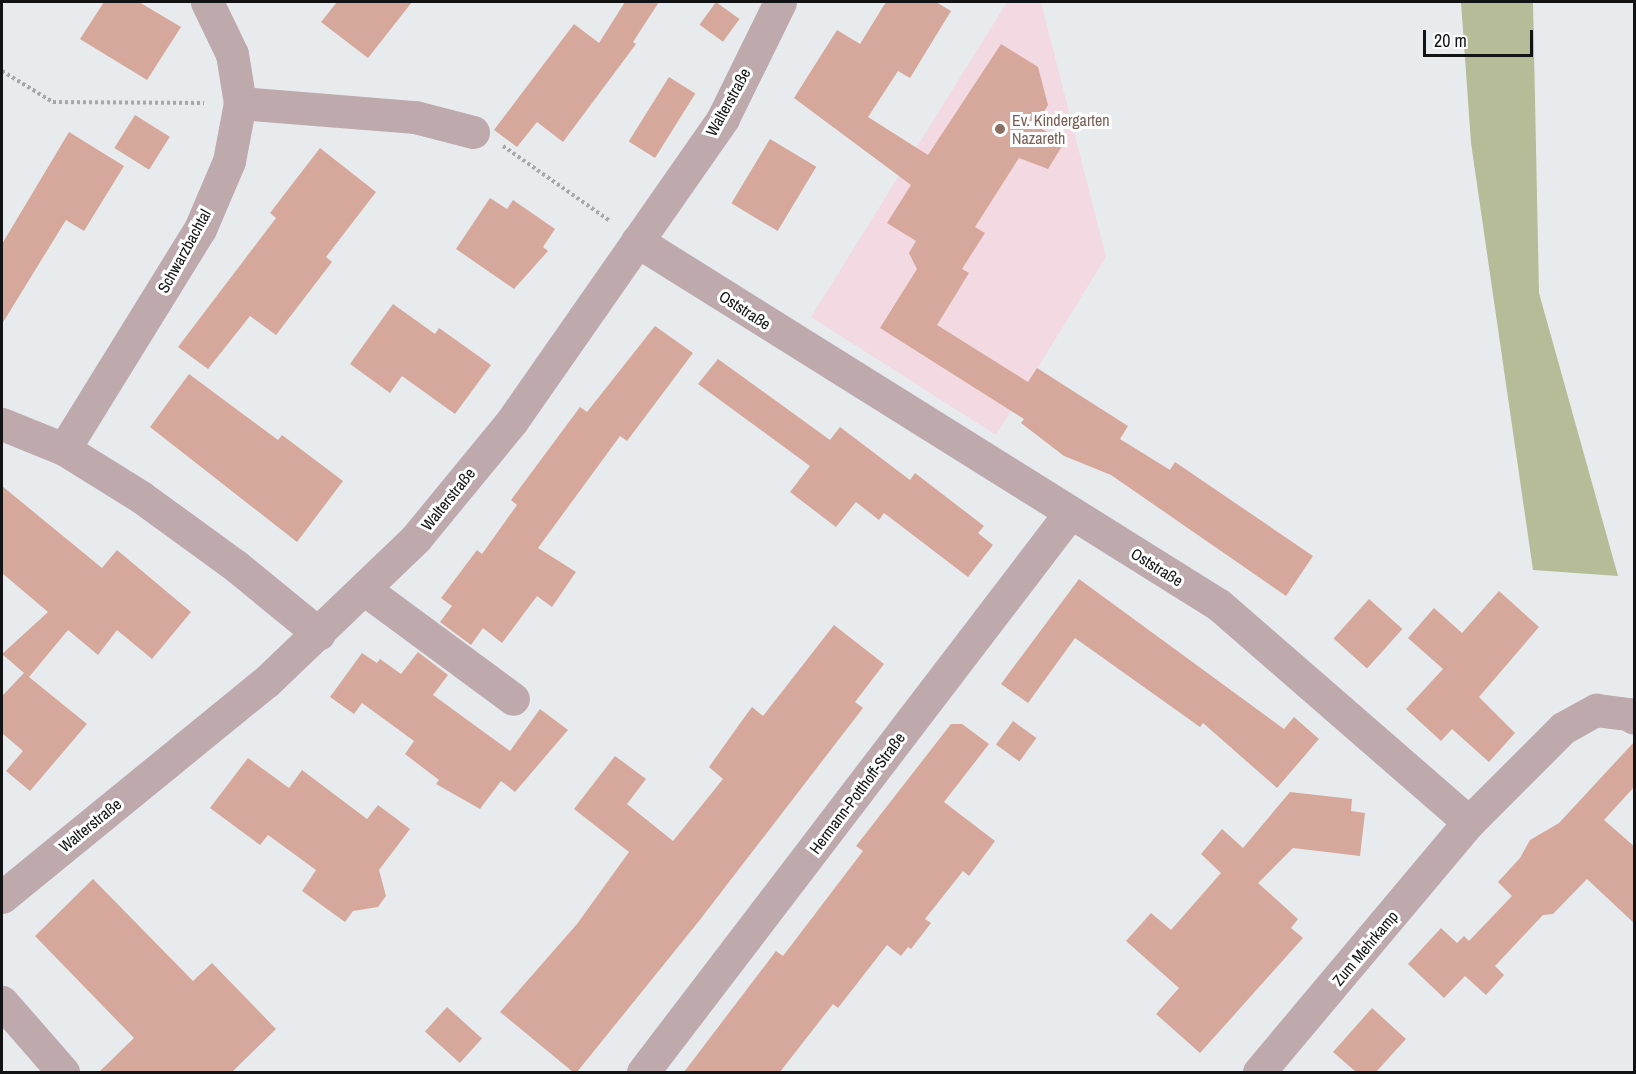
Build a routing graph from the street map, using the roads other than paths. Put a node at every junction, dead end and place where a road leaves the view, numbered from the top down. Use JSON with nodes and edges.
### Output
{"nodes":[{"id":1,"x":207,"y":2,"type":"edge"},
{"id":2,"x":780,"y":2,"type":"edge"},
{"id":3,"x":240,"y":103,"type":"junction"},
{"id":4,"x":473,"y":132,"type":"road end"},
{"id":5,"x":637,"y":241,"type":"junction"},
{"id":6,"x":2,"y":424,"type":"edge"},
{"id":7,"x":64,"y":449,"type":"junction"},
{"id":8,"x":1070,"y":513,"type":"junction"},
{"id":9,"x":364,"y":589,"type":"junction"},
{"id":10,"x":319,"y":634,"type":"junction"},
{"id":11,"x":513,"y":699,"type":"dead end"},
{"id":12,"x":1635,"y":718,"type":"edge"},
{"id":13,"x":1469,"y":822,"type":"junction"},
{"id":14,"x":2,"y":897,"type":"edge"},
{"id":15,"x":2,"y":1002,"type":"edge"},
{"id":16,"x":63,"y":1072,"type":"edge"},
{"id":17,"x":643,"y":1072,"type":"edge"},
{"id":18,"x":1259,"y":1072,"type":"edge"}],
"edges":[{"from":1,"to":3,"type":"street","name":"Schwarzbachtal"},
{"from":2,"to":5,"type":"street","name":"Walterstraße"},
{"from":3,"to":4,"type":"street"},
{"from":3,"to":7,"type":"street","name":"Schwarzbachtal"},
{"from":5,"to":8,"type":"street","name":"Oststraße"},
{"from":5,"to":9,"type":"street","name":"Walterstraße"},
{"from":6,"to":7,"type":"street"},
{"from":7,"to":10,"type":"street"},
{"from":8,"to":13,"type":"street","name":"Oststraße"},
{"from":8,"to":17,"type":"street","name":"Hermann-Potthoff-Straße"},
{"from":9,"to":10,"type":"street","name":"Walterstraße"},
{"from":9,"to":11,"type":"street"},
{"from":10,"to":14,"type":"street","name":"Walterstraße"},
{"from":12,"to":13,"type":"street"},
{"from":13,"to":18,"type":"street","name":"Zum Mehrkamp"},
{"from":15,"to":16,"type":"street"}]}
